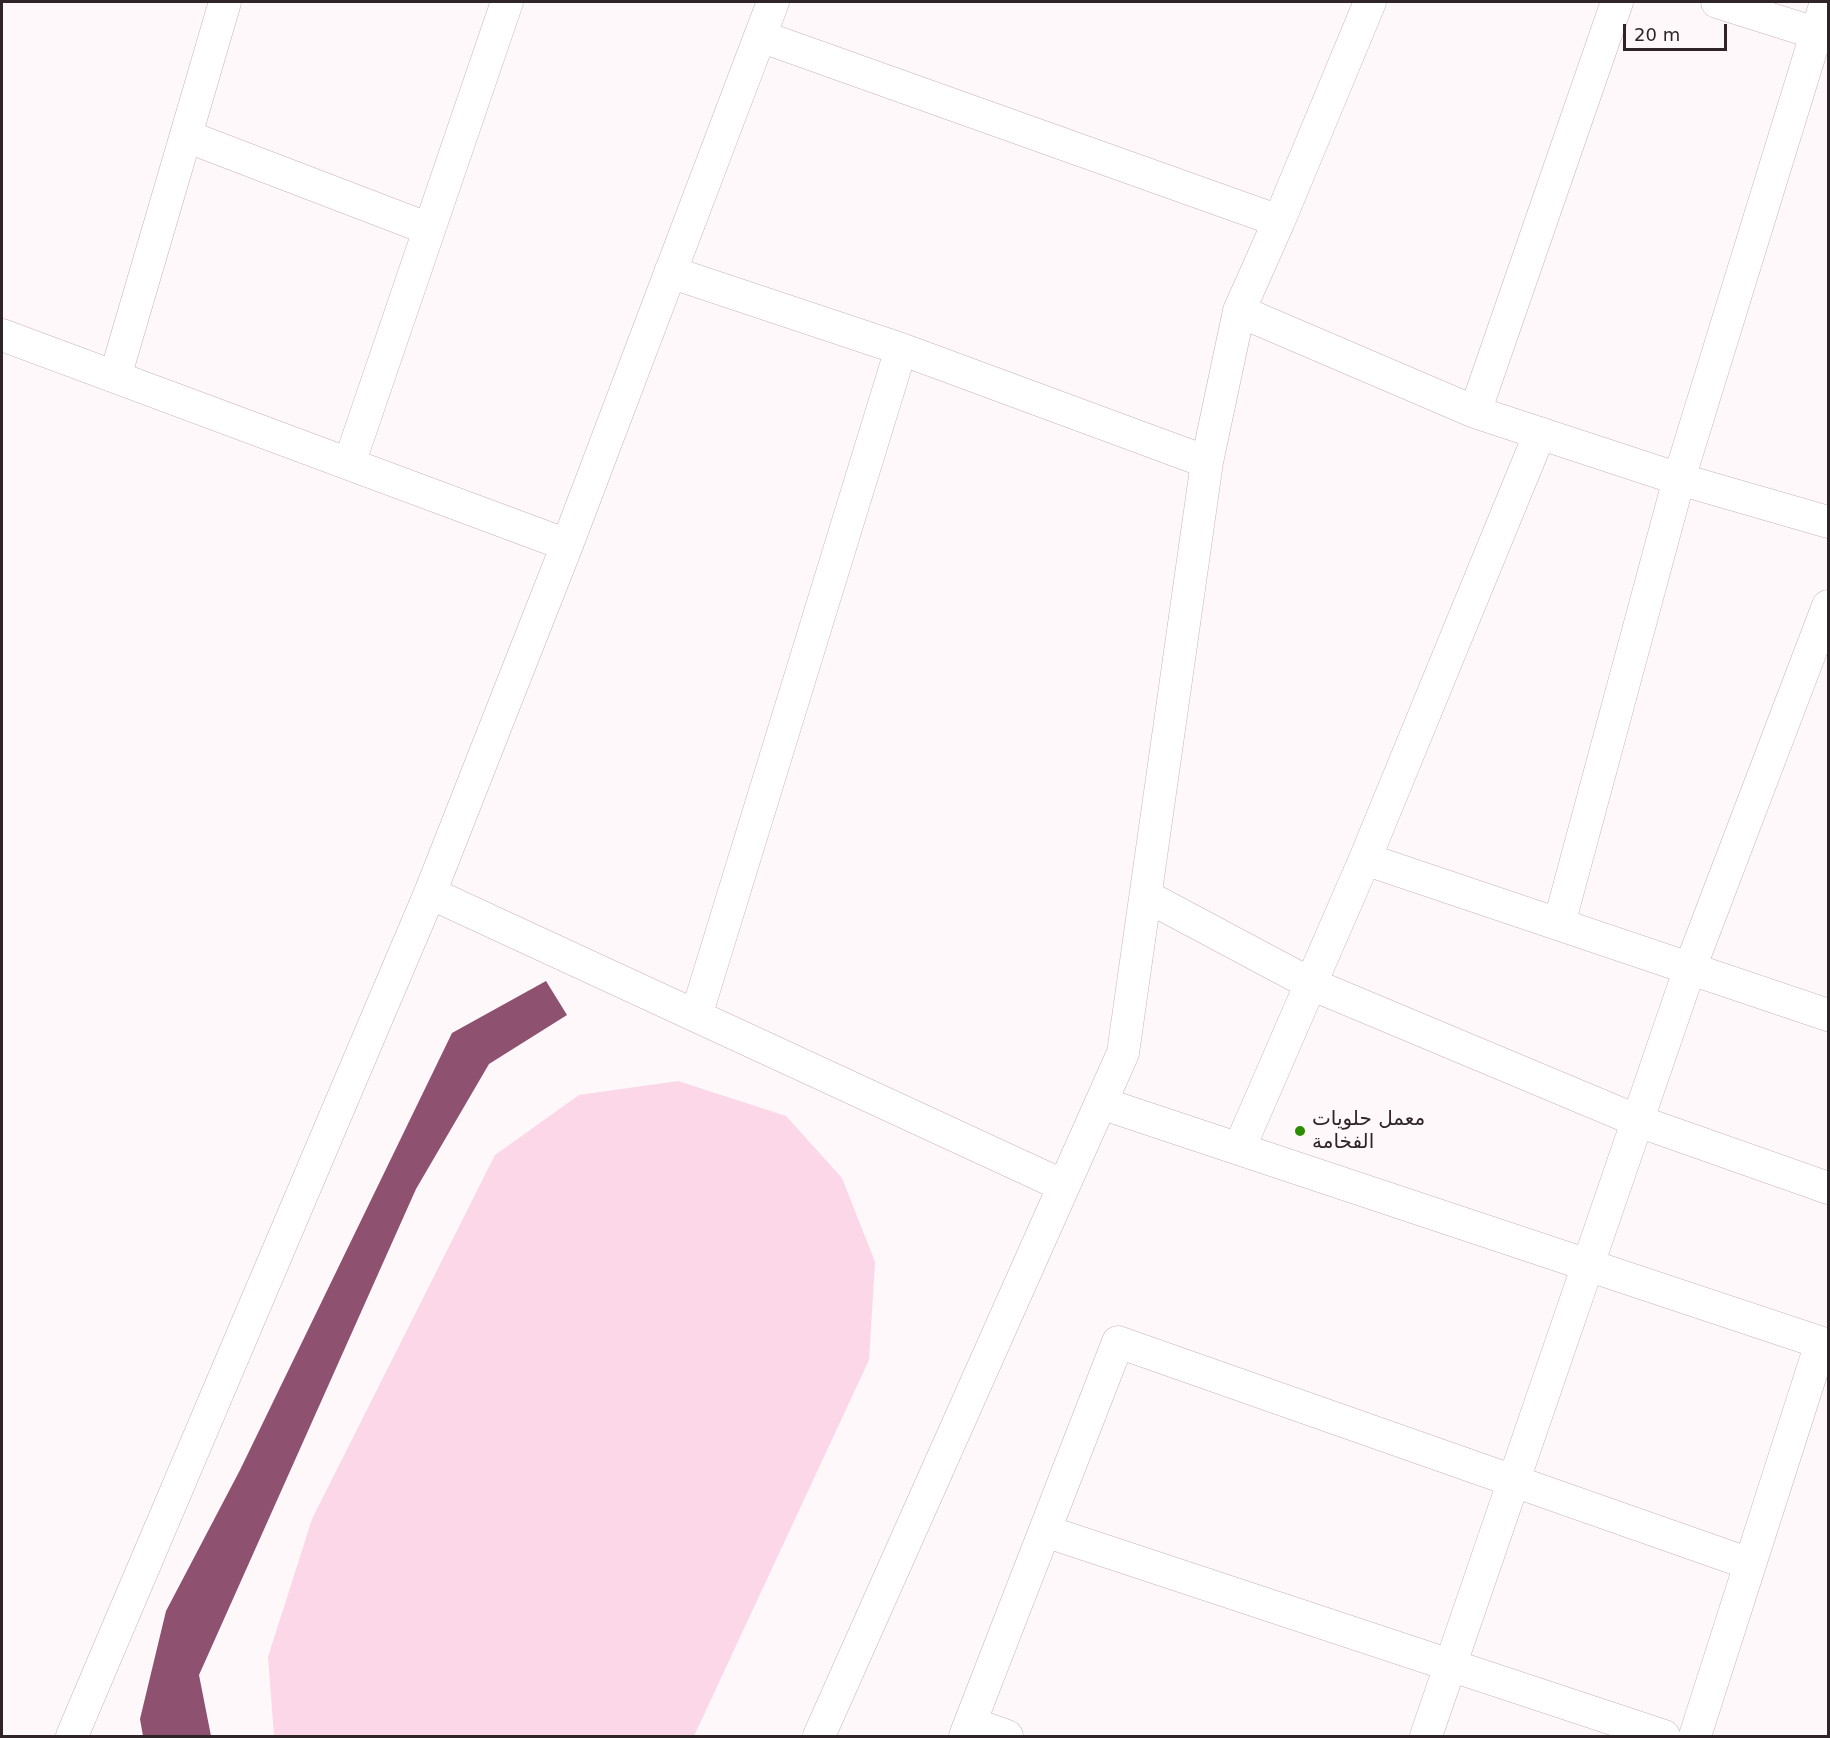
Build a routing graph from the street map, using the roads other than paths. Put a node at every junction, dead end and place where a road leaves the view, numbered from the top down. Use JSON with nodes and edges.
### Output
{"nodes":[{"id":1,"x":225,"y":2,"type":"edge"},
{"id":2,"x":507,"y":2,"type":"edge"},
{"id":3,"x":773,"y":2,"type":"edge"},
{"id":4,"x":1370,"y":2,"type":"edge"},
{"id":5,"x":1617,"y":2,"type":"edge"},
{"id":6,"x":1717,"y":2,"type":"edge"},
{"id":7,"x":1827,"y":2,"type":"edge"},
{"id":8,"x":760,"y":36,"type":"junction"},
{"id":9,"x":1823,"y":36,"type":"edge"},
{"id":10,"x":186,"y":136,"type":"junction"},
{"id":11,"x":1279,"y":220,"type":"junction"},
{"id":12,"x":429,"y":229,"type":"junction"},
{"id":13,"x":670,"y":272,"type":"junction"},
{"id":14,"x":1239,"y":311,"type":"junction"},
{"id":15,"x":2,"y":335,"type":"edge"},
{"id":16,"x":901,"y":349,"type":"junction"},
{"id":17,"x":115,"y":377,"type":"junction"},
{"id":18,"x":1474,"y":412,"type":"junction"},
{"id":19,"x":1540,"y":433,"type":"junction"},
{"id":20,"x":1207,"y":462,"type":"junction"},
{"id":21,"x":349,"y":464,"type":"junction"},
{"id":22,"x":1679,"y":479,"type":"junction"},
{"id":23,"x":1828,"y":522,"type":"edge"},
{"id":24,"x":567,"y":545,"type":"junction"},
{"id":25,"x":1828,"y":606,"type":"edge"},
{"id":26,"x":1365,"y":859,"type":"junction"},
{"id":27,"x":430,"y":893,"type":"junction"},
{"id":28,"x":1146,"y":896,"type":"junction"},
{"id":29,"x":1559,"y":924,"type":"junction"},
{"id":30,"x":1690,"y":968,"type":"junction"},
{"id":31,"x":1311,"y":984,"type":"junction"},
{"id":32,"x":1828,"y":1015,"type":"edge"},
{"id":33,"x":696,"y":1016,"type":"junction"},
{"id":34,"x":1101,"y":1103,"type":"junction"},
{"id":35,"x":1638,"y":1121,"type":"junction"},
{"id":36,"x":1239,"y":1149,"type":"junction"},
{"id":37,"x":1064,"y":1186,"type":"junction"},
{"id":38,"x":1828,"y":1188,"type":"edge"},
{"id":39,"x":1589,"y":1266,"type":"junction"},
{"id":40,"x":1825,"y":1344,"type":"edge"},
{"id":41,"x":1515,"y":1482,"type":"junction"},
{"id":42,"x":1045,"y":1531,"type":"junction"},
{"id":43,"x":1750,"y":1564,"type":"junction"},
{"id":44,"x":1451,"y":1666,"type":"junction"},
{"id":45,"x":968,"y":1730,"type":"edge"},
{"id":46,"x":72,"y":1737,"type":"edge"},
{"id":47,"x":819,"y":1737,"type":"edge"},
{"id":48,"x":1007,"y":1737,"type":"edge"},
{"id":49,"x":1426,"y":1737,"type":"edge"},
{"id":50,"x":1664,"y":1737,"type":"edge"},
{"id":51,"x":1695,"y":1737,"type":"edge"}],
"edges":[{"from":1,"to":10,"type":"street"},
{"from":2,"to":12,"type":"street"},
{"from":3,"to":8,"type":"street"},
{"from":4,"to":11,"type":"street"},
{"from":5,"to":18,"type":"street"},
{"from":6,"to":9,"type":"street"},
{"from":7,"to":9,"type":"street"},
{"from":8,"to":11,"type":"street"},
{"from":8,"to":13,"type":"street"},
{"from":9,"to":22,"type":"street"},
{"from":10,"to":12,"type":"street"},
{"from":10,"to":17,"type":"street"},
{"from":11,"to":14,"type":"street"},
{"from":12,"to":21,"type":"street"},
{"from":13,"to":16,"type":"street"},
{"from":13,"to":24,"type":"street"},
{"from":14,"to":18,"type":"street"},
{"from":14,"to":20,"type":"street"},
{"from":15,"to":17,"type":"street"},
{"from":16,"to":20,"type":"street"},
{"from":16,"to":33,"type":"street"},
{"from":17,"to":21,"type":"street"},
{"from":18,"to":19,"type":"street"},
{"from":19,"to":22,"type":"street"},
{"from":19,"to":26,"type":"street"},
{"from":20,"to":28,"type":"street"},
{"from":21,"to":24,"type":"street"},
{"from":22,"to":23,"type":"street"},
{"from":22,"to":29,"type":"street"},
{"from":24,"to":27,"type":"street"},
{"from":25,"to":30,"type":"street"},
{"from":26,"to":29,"type":"street"},
{"from":26,"to":31,"type":"street"},
{"from":27,"to":33,"type":"street"},
{"from":27,"to":46,"type":"street"},
{"from":28,"to":31,"type":"street"},
{"from":28,"to":34,"type":"street"},
{"from":29,"to":30,"type":"street"},
{"from":30,"to":32,"type":"street"},
{"from":30,"to":35,"type":"street"},
{"from":31,"to":35,"type":"street"},
{"from":31,"to":36,"type":"street"},
{"from":33,"to":37,"type":"street"},
{"from":34,"to":36,"type":"street"},
{"from":34,"to":37,"type":"street"},
{"from":35,"to":38,"type":"street"},
{"from":35,"to":39,"type":"street"},
{"from":36,"to":39,"type":"street"},
{"from":37,"to":47,"type":"street"},
{"from":39,"to":40,"type":"street"},
{"from":39,"to":41,"type":"street"},
{"from":40,"to":43,"type":"street"},
{"from":41,"to":42,"type":"street"},
{"from":41,"to":43,"type":"street"},
{"from":41,"to":44,"type":"street"},
{"from":42,"to":44,"type":"street"},
{"from":42,"to":45,"type":"street"},
{"from":43,"to":51,"type":"street"},
{"from":44,"to":49,"type":"street"},
{"from":44,"to":50,"type":"street"},
{"from":45,"to":48,"type":"street"}]}
